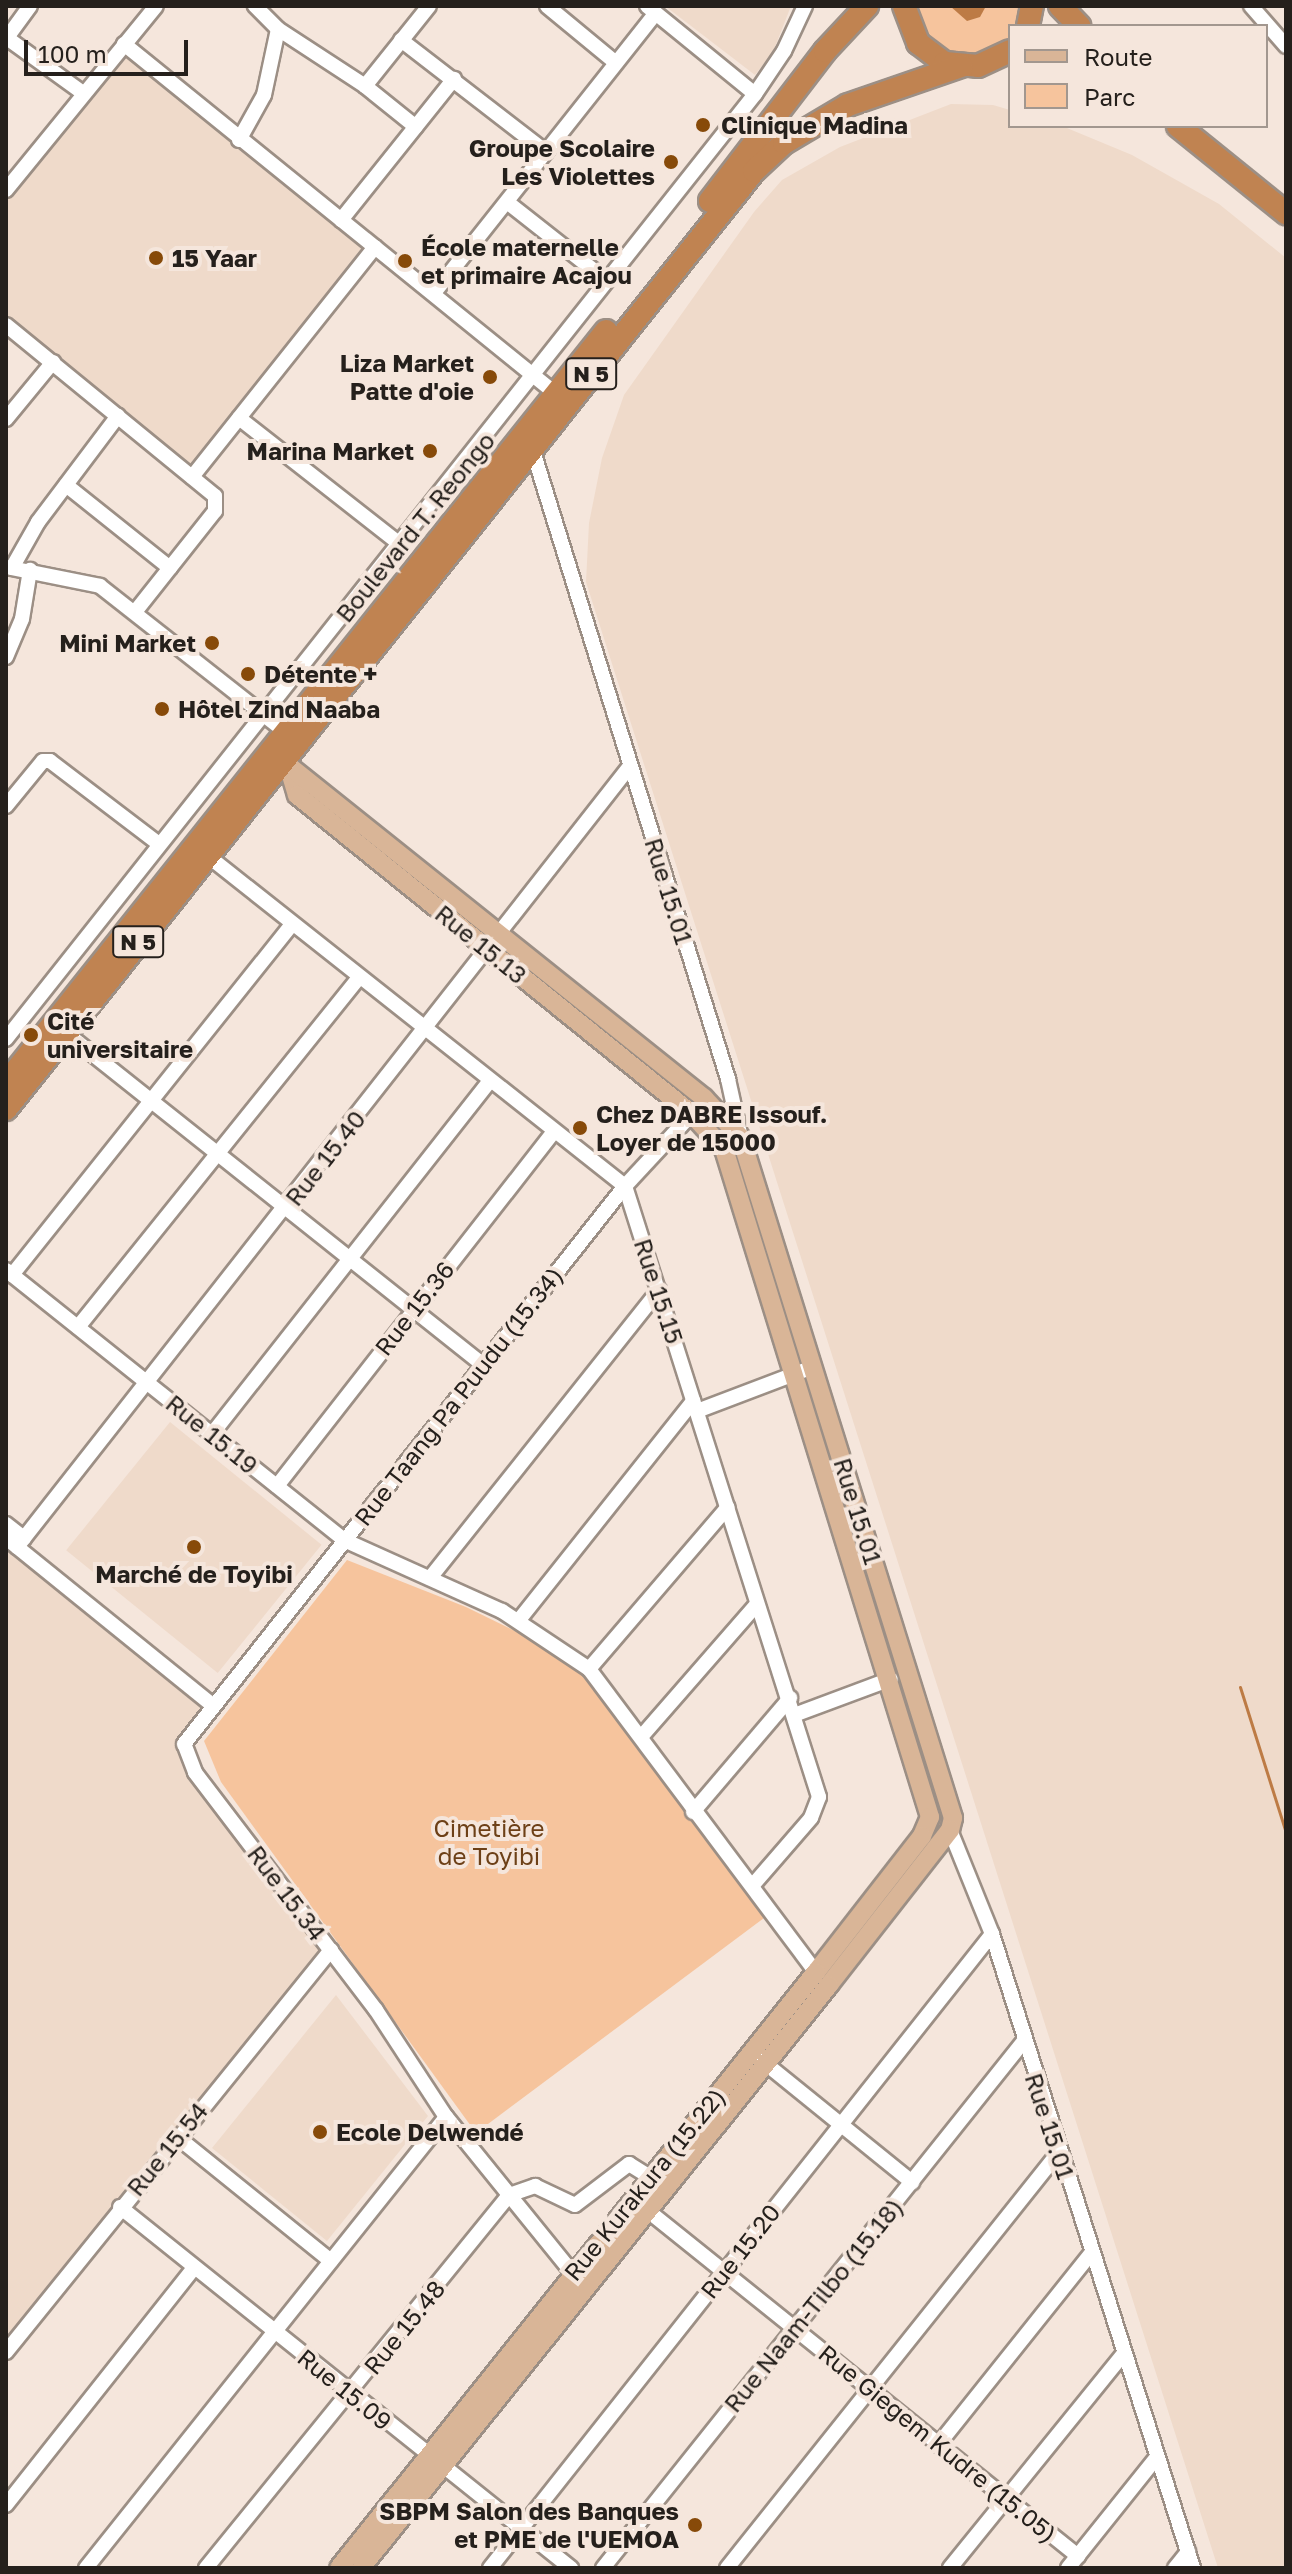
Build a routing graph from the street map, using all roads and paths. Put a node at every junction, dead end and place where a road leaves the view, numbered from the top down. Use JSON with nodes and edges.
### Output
{"nodes":[{"id":1,"x":30,"y":6,"type":"edge"},
{"id":2,"x":156,"y":6,"type":"edge"},
{"id":3,"x":429,"y":6,"type":"edge"},
{"id":4,"x":547,"y":6,"type":"edge"},
{"id":5,"x":805,"y":6,"type":"edge"},
{"id":6,"x":851,"y":6,"type":"edge"},
{"id":7,"x":867,"y":6,"type":"edge"},
{"id":8,"x":904,"y":6,"type":"edge"},
{"id":9,"x":1060,"y":6,"type":"edge"},
{"id":10,"x":1251,"y":6,"type":"edge"},
{"id":11,"x":261,"y":8,"type":"edge"},
{"id":12,"x":651,"y":10,"type":"edge"},
{"id":13,"x":1077,"y":24,"type":"edge"},
{"id":14,"x":1267,"y":24,"type":"edge"},
{"id":15,"x":1268,"y":25,"type":"edge"},
{"id":16,"x":278,"y":29,"type":"junction"},
{"id":17,"x":6,"y":39,"type":"edge"},
{"id":18,"x":401,"y":40,"type":"junction"},
{"id":19,"x":124,"y":44,"type":"junction"},
{"id":20,"x":1286,"y":46,"type":"edge"},
{"id":21,"x":825,"y":51,"type":"junction"},
{"id":22,"x":1008,"y":52,"type":"edge"},
{"id":23,"x":616,"y":63,"type":"junction"},
{"id":24,"x":965,"y":67,"type":"junction"},
{"id":25,"x":1008,"y":71,"type":"edge"},
{"id":26,"x":454,"y":79,"type":"junction"},
{"id":27,"x":365,"y":86,"type":"junction"},
{"id":28,"x":83,"y":93,"type":"junction"},
{"id":29,"x":755,"y":94,"type":"junction"},
{"id":30,"x":416,"y":127,"type":"junction"},
{"id":31,"x":1165,"y":128,"type":"edge"},
{"id":32,"x":1180,"y":128,"type":"edge"},
{"id":33,"x":239,"y":140,"type":"junction"},
{"id":34,"x":1201,"y":148,"type":"junction"},
{"id":35,"x":546,"y":152,"type":"junction"},
{"id":36,"x":12,"y":172,"type":"edge"},
{"id":37,"x":6,"y":190,"type":"edge"},
{"id":38,"x":507,"y":202,"type":"junction"},
{"id":39,"x":1286,"y":213,"type":"edge"},
{"id":40,"x":341,"y":220,"type":"junction"},
{"id":41,"x":375,"y":247,"type":"junction"},
{"id":42,"x":606,"y":280,"type":"junction"},
{"id":43,"x":434,"y":293,"type":"junction"},
{"id":44,"x":6,"y":325,"type":"edge"},
{"id":45,"x":53,"y":362,"type":"junction"},
{"id":46,"x":531,"y":373,"type":"junction"},
{"id":47,"x":555,"y":393,"type":"junction"},
{"id":48,"x":118,"y":416,"type":"junction"},
{"id":49,"x":239,"y":418,"type":"junction"},
{"id":50,"x":6,"y":419,"type":"edge"},
{"id":51,"x":532,"y":448,"type":"junction"},
{"id":52,"x":192,"y":477,"type":"junction"},
{"id":53,"x":66,"y":485,"type":"junction"},
{"id":54,"x":396,"y":541,"type":"junction"},
{"id":55,"x":9,"y":568,"type":"edge"},
{"id":56,"x":170,"y":568,"type":"junction"},
{"id":57,"x":30,"y":570,"type":"junction"},
{"id":58,"x":135,"y":612,"type":"junction"},
{"id":59,"x":6,"y":657,"type":"edge"},
{"id":60,"x":262,"y":711,"type":"junction"},
{"id":61,"x":284,"y":731,"type":"junction"},
{"id":62,"x":284,"y":762,"type":"junction"},
{"id":63,"x":630,"y":766,"type":"junction"},
{"id":64,"x":6,"y":806,"type":"edge"},
{"id":65,"x":159,"y":844,"type":"junction"},
{"id":66,"x":208,"y":856,"type":"junction"},
{"id":67,"x":291,"y":925,"type":"junction"},
{"id":68,"x":492,"y":941,"type":"junction"},
{"id":69,"x":359,"y":978,"type":"junction"},
{"id":70,"x":425,"y":1030,"type":"junction"},
{"id":71,"x":66,"y":1033,"type":"junction"},
{"id":72,"x":6,"y":1039,"type":"edge"},
{"id":73,"x":14,"y":1053,"type":"edge"},
{"id":74,"x":489,"y":1082,"type":"junction"},
{"id":75,"x":6,"y":1083,"type":"edge"},
{"id":76,"x":152,"y":1100,"type":"junction"},
{"id":77,"x":6,"y":1109,"type":"edge"},
{"id":78,"x":692,"y":1114,"type":"junction"},
{"id":79,"x":554,"y":1131,"type":"junction"},
{"id":80,"x":741,"y":1138,"type":"junction"},
{"id":81,"x":217,"y":1154,"type":"junction"},
{"id":82,"x":625,"y":1186,"type":"junction"},
{"id":83,"x":287,"y":1205,"type":"junction"},
{"id":84,"x":352,"y":1256,"type":"junction"},
{"id":85,"x":9,"y":1272,"type":"edge"},
{"id":86,"x":659,"y":1290,"type":"junction"},
{"id":87,"x":414,"y":1307,"type":"junction"},
{"id":88,"x":78,"y":1327,"type":"junction"},
{"id":89,"x":482,"y":1364,"type":"junction"},
{"id":90,"x":805,"y":1370,"type":"junction"},
{"id":91,"x":147,"y":1383,"type":"junction"},
{"id":92,"x":695,"y":1406,"type":"junction"},
{"id":93,"x":212,"y":1434,"type":"junction"},
{"id":94,"x":277,"y":1486,"type":"junction"},
{"id":95,"x":728,"y":1507,"type":"junction"},
{"id":96,"x":6,"y":1524,"type":"edge"},
{"id":97,"x":344,"y":1540,"type":"junction"},
{"id":98,"x":15,"y":1541,"type":"edge"},
{"id":99,"x":430,"y":1578,"type":"junction"},
{"id":100,"x":757,"y":1604,"type":"junction"},
{"id":101,"x":519,"y":1620,"type":"junction"},
{"id":102,"x":589,"y":1669,"type":"junction"},
{"id":103,"x":891,"y":1679,"type":"junction"},
{"id":104,"x":790,"y":1698,"type":"junction"},
{"id":105,"x":211,"y":1704,"type":"junction"},
{"id":106,"x":794,"y":1715,"type":"junction"},
{"id":107,"x":641,"y":1737,"type":"junction"},
{"id":108,"x":926,"y":1793,"type":"joint"},
{"id":109,"x":693,"y":1812,"type":"junction"},
{"id":110,"x":950,"y":1830,"type":"junction"},
{"id":111,"x":753,"y":1885,"type":"junction"},
{"id":112,"x":992,"y":1934,"type":"junction"},
{"id":113,"x":331,"y":1950,"type":"junction"},
{"id":114,"x":816,"y":1972,"type":"junction"},
{"id":115,"x":1023,"y":2042,"type":"junction"},
{"id":116,"x":758,"y":2058,"type":"junction"},
{"id":117,"x":446,"y":2117,"type":"junction"},
{"id":118,"x":839,"y":2126,"type":"junction"},
{"id":119,"x":176,"y":2136,"type":"junction"},
{"id":120,"x":1059,"y":2152,"type":"junction"},
{"id":121,"x":650,"y":2177,"type":"junction"},
{"id":122,"x":912,"y":2182,"type":"junction"},
{"id":123,"x":509,"y":2195,"type":"junction"},
{"id":124,"x":120,"y":2207,"type":"junction"},
{"id":125,"x":647,"y":2210,"type":"junction"},
{"id":126,"x":1091,"y":2253,"type":"junction"},
{"id":127,"x":331,"y":2261,"type":"junction"},
{"id":128,"x":194,"y":2268,"type":"junction"},
{"id":129,"x":724,"y":2271,"type":"junction"},
{"id":130,"x":578,"y":2281,"type":"junction"},
{"id":131,"x":795,"y":2328,"type":"junction"},
{"id":132,"x":273,"y":2331,"type":"junction"},
{"id":133,"x":6,"y":2352,"type":"edge"},
{"id":134,"x":1123,"y":2354,"type":"junction"},
{"id":135,"x":871,"y":2389,"type":"junction"},
{"id":136,"x":350,"y":2394,"type":"junction"},
{"id":137,"x":938,"y":2445,"type":"junction"},
{"id":138,"x":1157,"y":2457,"type":"junction"},
{"id":139,"x":436,"y":2462,"type":"junction"},
{"id":140,"x":1006,"y":2499,"type":"junction"},
{"id":141,"x":6,"y":2505,"type":"edge"},
{"id":142,"x":521,"y":2528,"type":"junction"},
{"id":143,"x":1188,"y":2552,"type":"junction"},
{"id":144,"x":1073,"y":2562,"type":"edge"},
{"id":145,"x":365,"y":2566,"type":"edge"},
{"id":146,"x":86,"y":2568,"type":"edge"},
{"id":147,"x":206,"y":2568,"type":"edge"},
{"id":148,"x":339,"y":2568,"type":"edge"},
{"id":149,"x":490,"y":2568,"type":"edge"},
{"id":150,"x":571,"y":2568,"type":"edge"},
{"id":151,"x":603,"y":2568,"type":"edge"},
{"id":152,"x":727,"y":2568,"type":"edge"},
{"id":153,"x":950,"y":2568,"type":"edge"},
{"id":154,"x":1175,"y":2568,"type":"edge"},
{"id":155,"x":1193,"y":2568,"type":"edge"}],
"edges":[{"from":1,"to":17,"type":"street"},
{"from":2,"to":19,"type":"street"},
{"from":3,"to":18,"type":"street"},
{"from":4,"to":23,"type":"street"},
{"from":5,"to":29,"type":"street"},
{"from":6,"to":21,"type":"highway","number":"N 5"},
{"from":7,"to":21,"type":"highway","name":"Boulevard T. Reongo","number":"N 5"},
{"from":8,"to":24,"type":"highway","number":"N 5"},
{"from":9,"to":13,"type":"highway"},
{"from":10,"to":14,"type":"street"},
{"from":11,"to":16,"type":"street"},
{"from":12,"to":23,"type":"street"},
{"from":12,"to":29,"type":"street"},
{"from":15,"to":20,"type":"street"},
{"from":16,"to":27,"type":"street"},
{"from":16,"to":33,"type":"street"},
{"from":17,"to":28,"type":"street"},
{"from":18,"to":26,"type":"street"},
{"from":18,"to":27,"type":"street"},
{"from":19,"to":28,"type":"street"},
{"from":19,"to":33,"type":"street"},
{"from":21,"to":47,"type":"highway","name":"Boulevard T. Reongo","number":"N 5"},
{"from":22,"to":24,"type":"highway","number":"N 5"},
{"from":23,"to":35,"type":"street"},
{"from":24,"to":25,"type":"highway","number":"N 5"},
{"from":24,"to":51,"type":"highway","number":"N 5"},
{"from":26,"to":30,"type":"street"},
{"from":26,"to":35,"type":"street"},
{"from":27,"to":30,"type":"street"},
{"from":28,"to":36,"type":"street"},
{"from":29,"to":42,"type":"street"},
{"from":30,"to":40,"type":"street"},
{"from":31,"to":34,"type":"highway"},
{"from":32,"to":34,"type":"highway"},
{"from":33,"to":40,"type":"street"},
{"from":34,"to":39,"type":"highway"},
{"from":35,"to":38,"type":"street"},
{"from":36,"to":37,"type":"street"},
{"from":38,"to":42,"type":"street"},
{"from":38,"to":43,"type":"street"},
{"from":40,"to":41,"type":"street"},
{"from":41,"to":43,"type":"street"},
{"from":41,"to":49,"type":"street"},
{"from":42,"to":46,"type":"street"},
{"from":43,"to":46,"type":"street"},
{"from":44,"to":45,"type":"street"},
{"from":45,"to":48,"type":"street"},
{"from":45,"to":50,"type":"street"},
{"from":46,"to":47,"type":"street"},
{"from":46,"to":54,"type":"street"},
{"from":47,"to":61,"type":"highway","name":"Boulevard T. Reongo","number":"N 5"},
{"from":48,"to":52,"type":"street"},
{"from":48,"to":53,"type":"street"},
{"from":49,"to":52,"type":"street"},
{"from":49,"to":54,"type":"street"},
{"from":51,"to":62,"type":"highway","number":"N 5"},
{"from":51,"to":63,"type":"street","name":"Rue 15.01"},
{"from":52,"to":56,"type":"street"},
{"from":53,"to":55,"type":"street"},
{"from":53,"to":56,"type":"street"},
{"from":54,"to":60,"type":"street"},
{"from":55,"to":57,"type":"street"},
{"from":56,"to":58,"type":"street"},
{"from":57,"to":58,"type":"street"},
{"from":57,"to":59,"type":"street"},
{"from":58,"to":60,"type":"street"},
{"from":60,"to":61,"type":"street"},
{"from":60,"to":65,"type":"street"},
{"from":61,"to":62,"type":"main road","name":"Rue 15.13"},
{"from":61,"to":73,"type":"highway","name":"Boulevard T. Reongo","number":"N 5"},
{"from":62,"to":66,"type":"highway","number":"N 5"},
{"from":62,"to":68,"type":"main road","name":"Rue 15.13"},
{"from":63,"to":68,"type":"street","name":"Rue 15.40"},
{"from":63,"to":80,"type":"street","name":"Rue 15.01"},
{"from":64,"to":65,"type":"street"},
{"from":65,"to":72,"type":"street"},
{"from":66,"to":67,"type":"street"},
{"from":66,"to":71,"type":"highway","number":"N 5"},
{"from":67,"to":69,"type":"street"},
{"from":67,"to":76,"type":"street"},
{"from":68,"to":70,"type":"street","name":"Rue 15.40"},
{"from":68,"to":78,"type":"main road","name":"Rue 15.13"},
{"from":68,"to":80,"type":"main road","name":"Rue 15.13"},
{"from":69,"to":70,"type":"street"},
{"from":69,"to":81,"type":"street"},
{"from":70,"to":74,"type":"street"},
{"from":70,"to":83,"type":"street","name":"Rue 15.40"},
{"from":71,"to":76,"type":"street"},
{"from":71,"to":77,"type":"highway","number":"N 5"},
{"from":73,"to":75,"type":"highway","name":"Boulevard T. Reongo","number":"N 5"},
{"from":74,"to":79,"type":"street"},
{"from":74,"to":84,"type":"street"},
{"from":76,"to":81,"type":"street"},
{"from":76,"to":85,"type":"street"},
{"from":78,"to":82,"type":"street","name":"Rue Taang Pa Puudu (15.34)"},
{"from":78,"to":90,"type":"main road","name":"Rue 15.01"},
{"from":79,"to":82,"type":"street"},
{"from":79,"to":87,"type":"street","name":"Rue 15.36"},
{"from":80,"to":90,"type":"main road","name":"Rue 15.01"},
{"from":81,"to":83,"type":"street"},
{"from":81,"to":88,"type":"street"},
{"from":82,"to":86,"type":"street","name":"Rue 15.15"},
{"from":82,"to":89,"type":"street","name":"Rue Taang Pa Puudu (15.34)"},
{"from":83,"to":84,"type":"street"},
{"from":83,"to":91,"type":"street","name":"Rue 15.40"},
{"from":84,"to":87,"type":"street"},
{"from":84,"to":93,"type":"street"},
{"from":85,"to":88,"type":"street","name":"Rue 15.19"},
{"from":86,"to":92,"type":"street","name":"Rue 15.15"},
{"from":86,"to":99,"type":"street"},
{"from":87,"to":89,"type":"street"},
{"from":87,"to":94,"type":"street","name":"Rue 15.36"},
{"from":88,"to":91,"type":"street","name":"Rue 15.19"},
{"from":89,"to":97,"type":"street","name":"Rue Taang Pa Puudu (15.34)"},
{"from":90,"to":92,"type":"street"},
{"from":90,"to":103,"type":"main road","name":"Rue 15.01"},
{"from":90,"to":110,"type":"main road","name":"Rue 15.01"},
{"from":91,"to":93,"type":"street","name":"Rue 15.19"},
{"from":91,"to":98,"type":"street","name":"Rue 15.40"},
{"from":92,"to":95,"type":"street","name":"Rue 15.15"},
{"from":92,"to":101,"type":"street"},
{"from":93,"to":94,"type":"street","name":"Rue 15.19"},
{"from":94,"to":97,"type":"street","name":"Rue 15.19"},
{"from":95,"to":100,"type":"street","name":"Rue 15.15"},
{"from":95,"to":102,"type":"street"},
{"from":96,"to":98,"type":"street"},
{"from":97,"to":99,"type":"street","name":"Rue 15.19"},
{"from":97,"to":105,"type":"street","name":"Rue Taang Pa Puudu (15.34)"},
{"from":98,"to":105,"type":"street"},
{"from":99,"to":101,"type":"street","name":"Rue 15.19"},
{"from":100,"to":104,"type":"street","name":"Rue 15.15"},
{"from":100,"to":107,"type":"street"},
{"from":101,"to":102,"type":"street","name":"Rue 15.19"},
{"from":102,"to":107,"type":"street","name":"Rue 15.19"},
{"from":103,"to":106,"type":"street"},
{"from":103,"to":108,"type":"main road","name":"Rue 15.01"},
{"from":104,"to":106,"type":"street","name":"Rue 15.15"},
{"from":104,"to":109,"type":"street"},
{"from":105,"to":113,"type":"street","name":"Rue 15.34"},
{"from":106,"to":111,"type":"street","name":"Rue 15.15"},
{"from":107,"to":109,"type":"street","name":"Rue 15.19"},
{"from":108,"to":114,"type":"main road","name":"Rue Kurakura (15.22)"},
{"from":109,"to":111,"type":"street","name":"Rue 15.19"},
{"from":110,"to":112,"type":"street","name":"Rue 15.01"},
{"from":110,"to":116,"type":"main road","name":"Rue Kurakura (15.22)"},
{"from":111,"to":114,"type":"street","name":"Rue 15.19"},
{"from":112,"to":115,"type":"street","name":"Rue 15.01"},
{"from":112,"to":118,"type":"street","name":"Rue 15.20"},
{"from":113,"to":117,"type":"street","name":"Rue 15.34"},
{"from":113,"to":119,"type":"street","name":"Rue 15.54"},
{"from":114,"to":116,"type":"main road","name":"Rue Kurakura (15.22)"},
{"from":115,"to":120,"type":"street","name":"Rue 15.01"},
{"from":115,"to":122,"type":"street","name":"Rue Naam-Tilbo (15.18)"},
{"from":116,"to":118,"type":"street"},
{"from":116,"to":121,"type":"main road","name":"Rue Kurakura (15.22)"},
{"from":116,"to":125,"type":"main road","name":"Rue Kurakura (15.22)"},
{"from":117,"to":123,"type":"street","name":"Rue 15.34"},
{"from":117,"to":127,"type":"street"},
{"from":118,"to":122,"type":"street"},
{"from":118,"to":129,"type":"street","name":"Rue 15.20"},
{"from":119,"to":124,"type":"street","name":"Rue 15.54"},
{"from":119,"to":127,"type":"street"},
{"from":120,"to":126,"type":"street","name":"Rue 15.01"},
{"from":120,"to":135,"type":"street"},
{"from":121,"to":123,"type":"street"},
{"from":121,"to":130,"type":"main road","name":"Rue Kurakura (15.22)"},
{"from":122,"to":131,"type":"street","name":"Rue Naam-Tilbo (15.18)"},
{"from":123,"to":130,"type":"street","name":"Rue 15.34"},
{"from":123,"to":136,"type":"street","name":"Rue 15.48"},
{"from":124,"to":128,"type":"street","name":"Rue 15.09"},
{"from":124,"to":133,"type":"street","name":"Rue 15.54"},
{"from":125,"to":129,"type":"street","name":"Rue Giegem Kudre (15.05)"},
{"from":125,"to":130,"type":"main road","name":"Rue Kurakura (15.22)"},
{"from":126,"to":134,"type":"street","name":"Rue 15.01"},
{"from":126,"to":137,"type":"street"},
{"from":127,"to":132,"type":"street"},
{"from":128,"to":132,"type":"street","name":"Rue 15.09"},
{"from":128,"to":141,"type":"street"},
{"from":129,"to":131,"type":"street","name":"Rue Giegem Kudre (15.05)"},
{"from":129,"to":142,"type":"street","name":"Rue 15.20"},
{"from":130,"to":139,"type":"main road","name":"Rue Kurakura (15.22)"},
{"from":131,"to":135,"type":"street","name":"Rue Giegem Kudre (15.05)"},
{"from":131,"to":151,"type":"street","name":"Rue Naam-Tilbo (15.18)"},
{"from":132,"to":136,"type":"street","name":"Rue 15.09"},
{"from":132,"to":146,"type":"street"},
{"from":134,"to":138,"type":"street","name":"Rue 15.01"},
{"from":134,"to":140,"type":"street"},
{"from":135,"to":137,"type":"street","name":"Rue Giegem Kudre (15.05)"},
{"from":135,"to":152,"type":"street"},
{"from":136,"to":139,"type":"street","name":"Rue 15.09"},
{"from":136,"to":147,"type":"street","name":"Rue 15.48"},
{"from":137,"to":140,"type":"street","name":"Rue Giegem Kudre (15.05)"},
{"from":138,"to":143,"type":"street","name":"Rue 15.01"},
{"from":138,"to":144,"type":"street"},
{"from":139,"to":142,"type":"street","name":"Rue 15.09"},
{"from":139,"to":145,"type":"main road","name":"Rue Kurakura (15.22)"},
{"from":139,"to":148,"type":"main road","name":"Rue Kurakura (15.22)"},
{"from":140,"to":144,"type":"street","name":"Rue Giegem Kudre (15.05)"},
{"from":140,"to":153,"type":"street"},
{"from":142,"to":149,"type":"street","name":"Rue 15.20"},
{"from":142,"to":150,"type":"street","name":"Rue 15.09"},
{"from":143,"to":154,"type":"street"},
{"from":143,"to":155,"type":"street","name":"Rue 15.01"}]}
